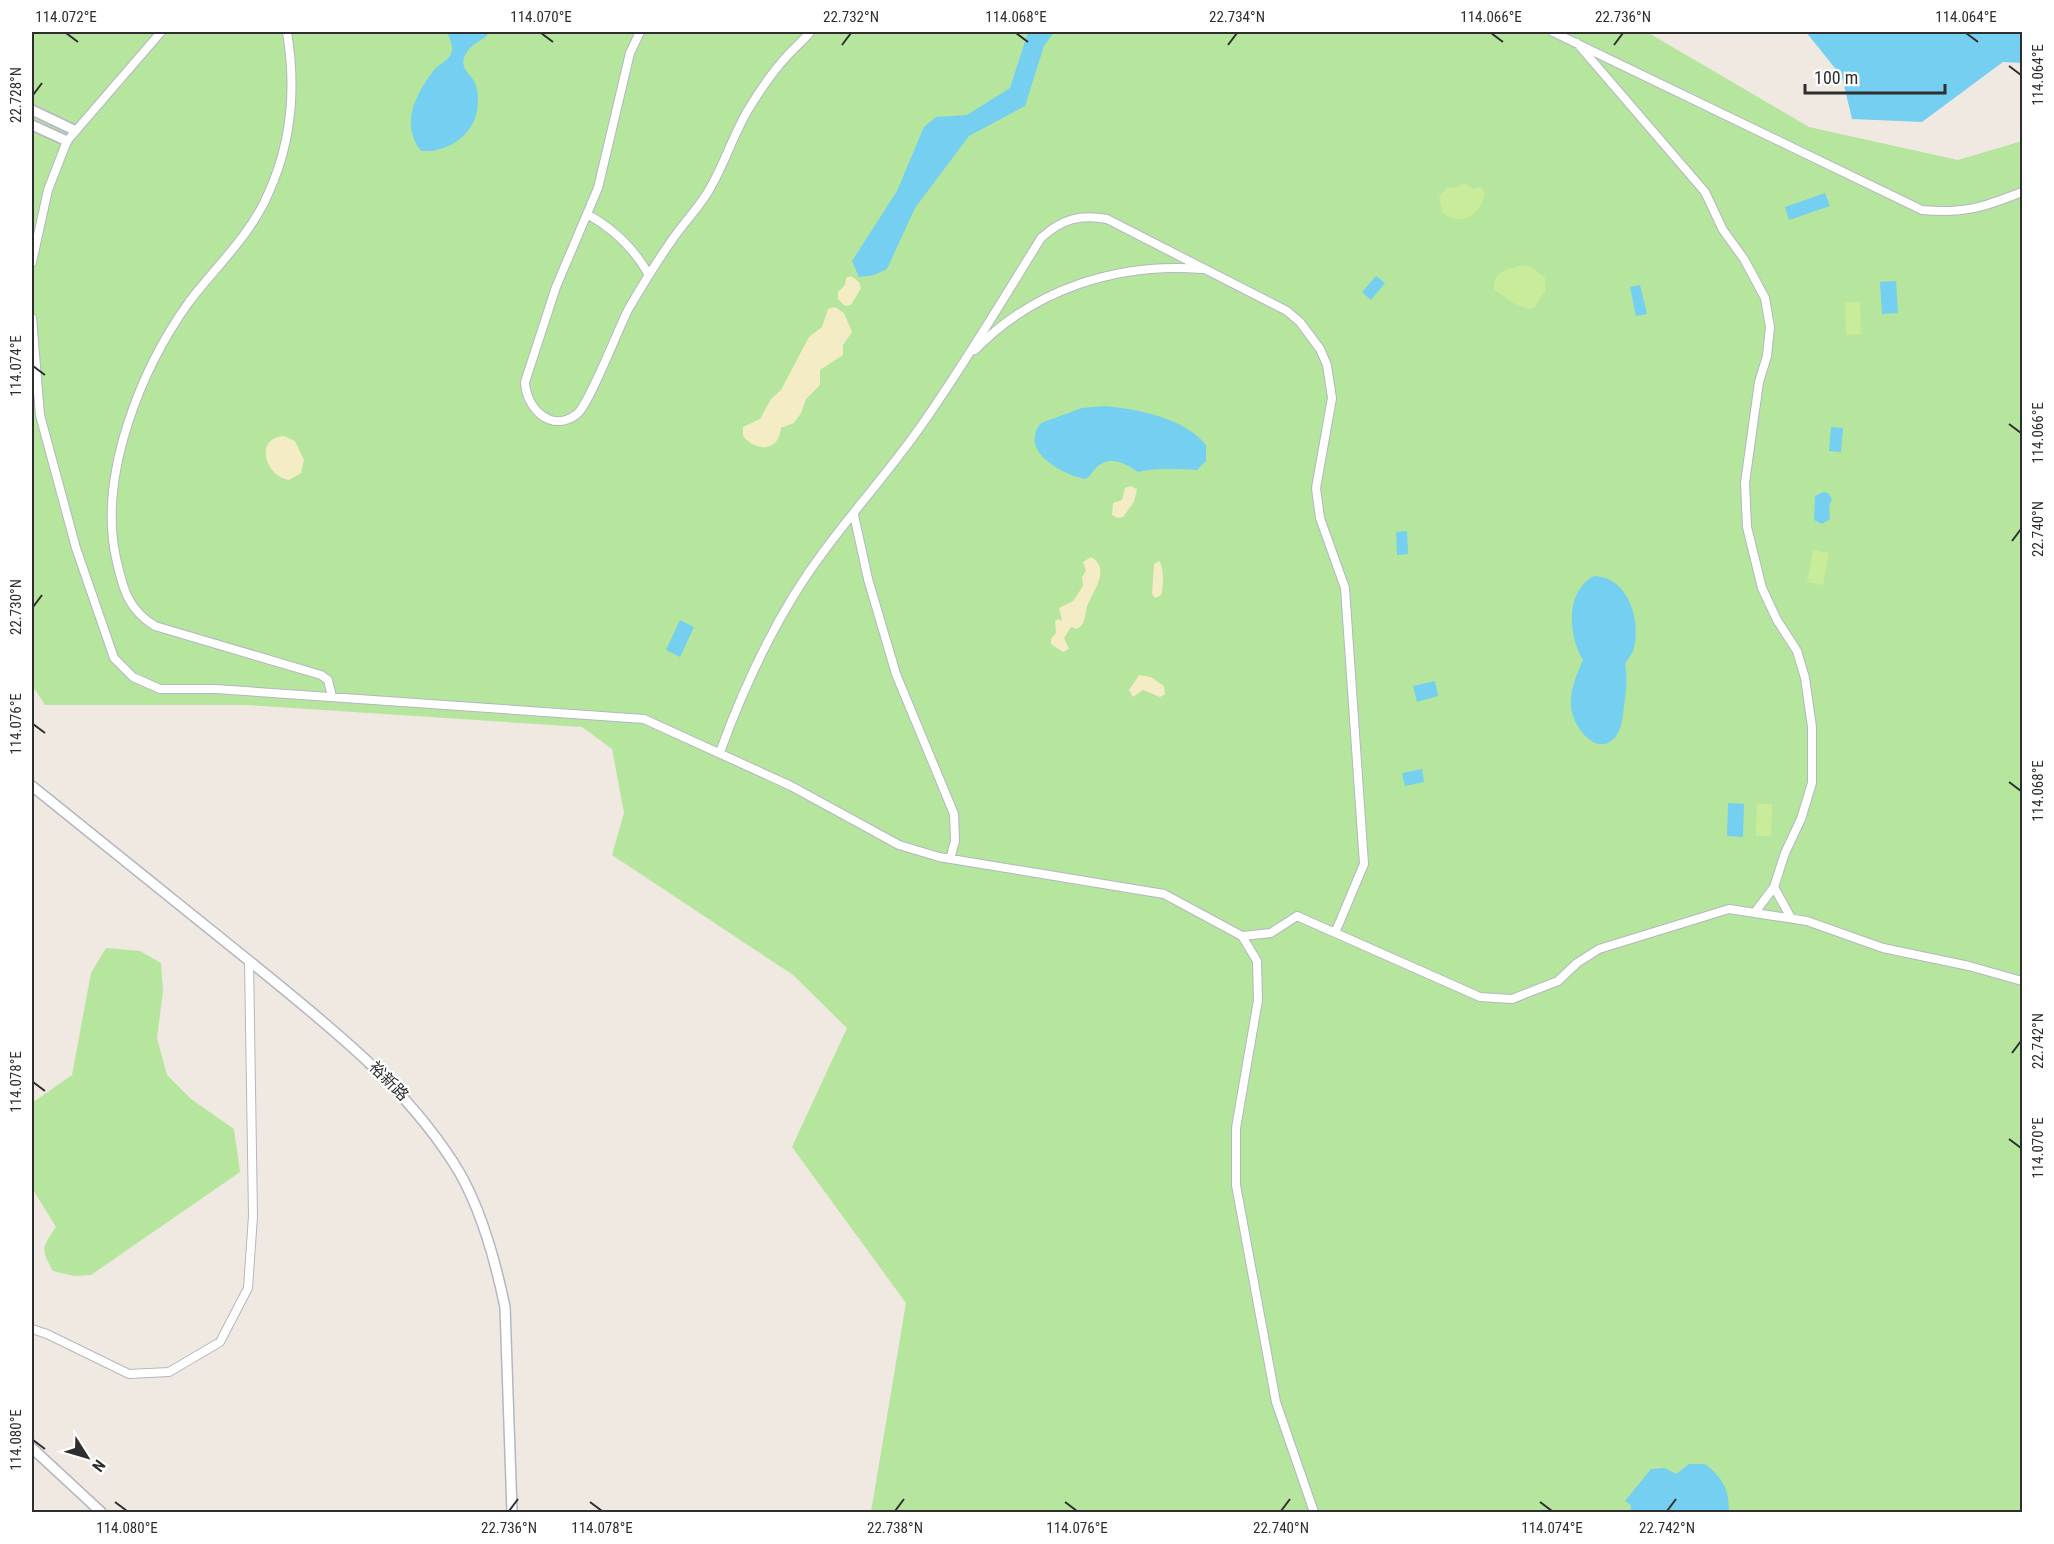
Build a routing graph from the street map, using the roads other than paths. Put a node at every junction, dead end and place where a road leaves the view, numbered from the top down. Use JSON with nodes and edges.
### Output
{"nodes":[{"id":1,"x":161,"y":32,"type":"edge"},
{"id":2,"x":287,"y":32,"type":"edge"},
{"id":3,"x":640,"y":32,"type":"edge"},
{"id":4,"x":810,"y":32,"type":"edge"},
{"id":5,"x":1553,"y":32,"type":"edge"},
{"id":6,"x":1577,"y":43,"type":"junction"},
{"id":7,"x":32,"y":110,"type":"edge"},
{"id":8,"x":32,"y":124,"type":"edge"},
{"id":9,"x":74,"y":130,"type":"junction"},
{"id":10,"x":67,"y":141,"type":"junction"},
{"id":11,"x":2022,"y":192,"type":"edge"},
{"id":12,"x":587,"y":214,"type":"junction"},
{"id":13,"x":32,"y":262,"type":"edge"},
{"id":14,"x":1206,"y":270,"type":"junction"},
{"id":15,"x":649,"y":275,"type":"junction"},
{"id":16,"x":32,"y":318,"type":"edge"},
{"id":17,"x":966,"y":359,"type":"junction"},
{"id":18,"x":854,"y":515,"type":"junction"},
{"id":19,"x":332,"y":697,"type":"junction"},
{"id":20,"x":720,"y":752,"type":"junction"},
{"id":21,"x":32,"y":786,"type":"edge"},
{"id":22,"x":950,"y":859,"type":"junction"},
{"id":23,"x":1774,"y":887,"type":"junction"},
{"id":24,"x":1756,"y":911,"type":"junction"},
{"id":25,"x":1791,"y":918,"type":"junction"},
{"id":26,"x":1335,"y":933,"type":"junction"},
{"id":27,"x":1242,"y":936,"type":"junction"},
{"id":28,"x":249,"y":961,"type":"junction"},
{"id":29,"x":2022,"y":981,"type":"edge"},
{"id":30,"x":32,"y":1329,"type":"edge"},
{"id":31,"x":32,"y":1448,"type":"edge"},
{"id":32,"x":101,"y":1512,"type":"edge"},
{"id":33,"x":512,"y":1512,"type":"edge"},
{"id":34,"x":1314,"y":1512,"type":"edge"}],
"edges":[{"from":1,"to":9,"type":"street"},
{"from":2,"to":19,"type":"street"},
{"from":3,"to":12,"type":"street"},
{"from":4,"to":15,"type":"street"},
{"from":5,"to":6,"type":"street"},
{"from":6,"to":11,"type":"street"},
{"from":6,"to":23,"type":"street"},
{"from":7,"to":9,"type":"street"},
{"from":8,"to":10,"type":"street"},
{"from":9,"to":10,"type":"street"},
{"from":10,"to":13,"type":"street"},
{"from":12,"to":15,"type":"street"},
{"from":12,"to":15,"type":"street"},
{"from":14,"to":17,"type":"street"},
{"from":14,"to":17,"type":"street"},
{"from":14,"to":26,"type":"street"},
{"from":16,"to":19,"type":"street"},
{"from":17,"to":18,"type":"street"},
{"from":18,"to":20,"type":"street"},
{"from":18,"to":22,"type":"street"},
{"from":19,"to":20,"type":"street"},
{"from":20,"to":22,"type":"street"},
{"from":21,"to":28,"type":"street","name":"裕新路"},
{"from":22,"to":27,"type":"street"},
{"from":23,"to":24,"type":"street"},
{"from":23,"to":25,"type":"street"},
{"from":24,"to":25,"type":"street"},
{"from":24,"to":26,"type":"street"},
{"from":25,"to":29,"type":"street"},
{"from":26,"to":27,"type":"street"},
{"from":27,"to":34,"type":"street"},
{"from":28,"to":30,"type":"street"},
{"from":28,"to":33,"type":"street","name":"裕新路"},
{"from":31,"to":32,"type":"street"}]}
